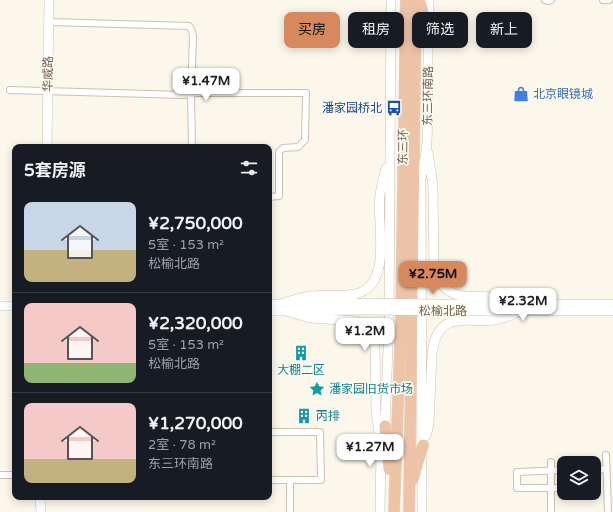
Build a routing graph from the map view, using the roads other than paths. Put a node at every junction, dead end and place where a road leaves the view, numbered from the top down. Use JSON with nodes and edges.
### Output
{"nodes":[{"id":1,"x":49,"y":0,"type":"edge"},
{"id":2,"x":391,"y":0,"type":"edge"},
{"id":3,"x":406,"y":0,"type":"edge"},
{"id":4,"x":418,"y":0,"type":"edge"},
{"id":5,"x":429,"y":0,"type":"edge"},
{"id":6,"x":544,"y":0,"type":"edge"},
{"id":7,"x":551,"y":0,"type":"edge"},
{"id":8,"x":603,"y":0,"type":"edge"},
{"id":9,"x":609,"y":0,"type":"edge"},
{"id":10,"x":422,"y":12,"type":"edge"},
{"id":11,"x":429,"y":12,"type":"edge"},
{"id":12,"x":49,"y":22,"type":"junction"},
{"id":13,"x":429,"y":48,"type":"edge"},
{"id":14,"x":10,"y":90,"type":"dead end"},
{"id":15,"x":48,"y":91,"type":"junction"},
{"id":16,"x":191,"y":94,"type":"junction"},
{"id":17,"x":47,"y":144,"type":"edge"},
{"id":18,"x":192,"y":144,"type":"edge"},
{"id":19,"x":426,"y":144,"type":"junction"},
{"id":20,"x":390,"y":151,"type":"junction"},
{"id":21,"x":272,"y":197,"type":"edge"},
{"id":22,"x":406,"y":293,"type":"junction"},
{"id":23,"x":613,"y":304,"type":"edge"},
{"id":24,"x":272,"y":305,"type":"edge"},
{"id":25,"x":0,"y":306,"type":"edge"},
{"id":26,"x":12,"y":306,"type":"edge"},
{"id":27,"x":283,"y":307,"type":"junction"},
{"id":28,"x":521,"y":307,"type":"junction"},
{"id":29,"x":272,"y":310,"type":"edge"},
{"id":30,"x":613,"y":311,"type":"edge"},
{"id":31,"x":406,"y":321,"type":"junction"},
{"id":32,"x":385,"y":426,"type":"junction"},
{"id":33,"x":272,"y":432,"type":"edge"},
{"id":34,"x":423,"y":445,"type":"junction"},
{"id":35,"x":381,"y":447,"type":"junction"},
{"id":36,"x":606,"y":455,"type":"dead end"},
{"id":37,"x":551,"y":462,"type":"dead end"},
{"id":38,"x":601,"y":469,"type":"edge"},
{"id":39,"x":606,"y":469,"type":"junction"},
{"id":40,"x":551,"y":471,"type":"junction"},
{"id":41,"x":557,"y":471,"type":"edge"},
{"id":42,"x":0,"y":475,"type":"edge"},
{"id":43,"x":12,"y":475,"type":"edge"},
{"id":44,"x":272,"y":480,"type":"edge"},
{"id":45,"x":290,"y":480,"type":"junction"},
{"id":46,"x":551,"y":488,"type":"junction"},
{"id":47,"x":557,"y":488,"type":"edge"},
{"id":48,"x":408,"y":494,"type":"junction"},
{"id":49,"x":394,"y":495,"type":"junction"},
{"id":50,"x":40,"y":500,"type":"edge"},
{"id":51,"x":40,"y":512,"type":"edge"},
{"id":52,"x":290,"y":512,"type":"edge"},
{"id":53,"x":380,"y":512,"type":"edge"},
{"id":54,"x":394,"y":512,"type":"edge"},
{"id":55,"x":409,"y":512,"type":"edge"},
{"id":56,"x":422,"y":512,"type":"edge"},
{"id":57,"x":551,"y":512,"type":"edge"},
{"id":58,"x":608,"y":512,"type":"edge"}],
"edges":[{"from":1,"to":12,"type":"street","name":"华威路"},
{"from":2,"to":20,"type":"street"},
{"from":3,"to":22,"type":"highway","name":"东三环"},
{"from":4,"to":10,"type":"highway"},
{"from":4,"to":22,"type":"highway","name":"东三环"},
{"from":5,"to":11,"type":"street","name":"东三环南路"},
{"from":6,"to":7,"type":"street"},
{"from":8,"to":9,"type":"street"},
{"from":12,"to":15,"type":"street","name":"华威路"},
{"from":12,"to":16,"type":"street"},
{"from":13,"to":19,"type":"street","name":"东三环南路"},
{"from":14,"to":15,"type":"street"},
{"from":15,"to":16,"type":"street"},
{"from":15,"to":17,"type":"street","name":"华威路"},
{"from":16,"to":18,"type":"street"},
{"from":16,"to":21,"type":"street"},
{"from":19,"to":28,"type":"street"},
{"from":19,"to":34,"type":"street"},
{"from":20,"to":27,"type":"street"},
{"from":20,"to":32,"type":"street"},
{"from":22,"to":31,"type":"highway"},
{"from":23,"to":28,"type":"street","name":"松榆北路"},
{"from":24,"to":27,"type":"street"},
{"from":25,"to":26,"type":"street"},
{"from":27,"to":28,"type":"street","name":"松榆北路","bridge":true},
{"from":27,"to":29,"type":"street"},
{"from":27,"to":35,"type":"street"},
{"from":28,"to":30,"type":"street","name":"松榆北路"},
{"from":28,"to":34,"type":"street"},
{"from":31,"to":48,"type":"highway"},
{"from":31,"to":49,"type":"highway"},
{"from":32,"to":35,"type":"street"},
{"from":32,"to":49,"type":"highway"},
{"from":33,"to":45,"type":"street"},
{"from":34,"to":48,"type":"highway"},
{"from":34,"to":56,"type":"street"},
{"from":35,"to":53,"type":"street"},
{"from":36,"to":39,"type":"street"},
{"from":37,"to":40,"type":"street"},
{"from":38,"to":39,"type":"street"},
{"from":39,"to":58,"type":"street"},
{"from":40,"to":41,"type":"street"},
{"from":40,"to":46,"type":"street"},
{"from":40,"to":46,"type":"street"},
{"from":42,"to":43,"type":"street"},
{"from":44,"to":45,"type":"street"},
{"from":45,"to":52,"type":"street"},
{"from":46,"to":47,"type":"street"},
{"from":46,"to":57,"type":"street"},
{"from":48,"to":55,"type":"highway"},
{"from":49,"to":54,"type":"highway"},
{"from":50,"to":51,"type":"street"}]}
